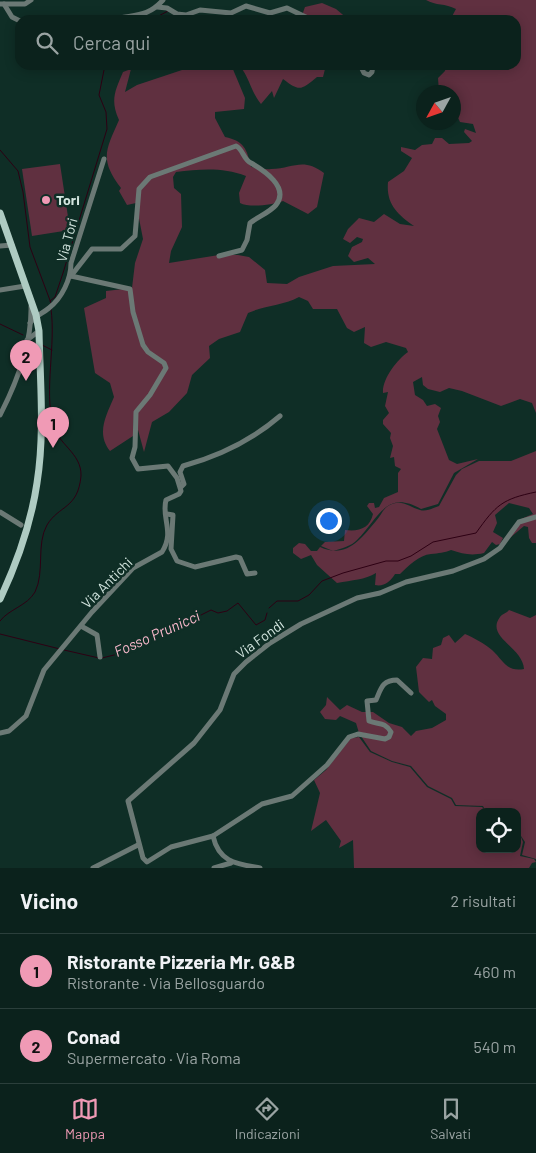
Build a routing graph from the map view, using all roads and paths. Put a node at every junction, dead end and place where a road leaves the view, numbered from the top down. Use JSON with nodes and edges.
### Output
{"nodes":[{"id":1,"x":31,"y":0,"type":"edge"},
{"id":2,"x":163,"y":0,"type":"edge"},
{"id":3,"x":2,"y":4,"type":"edge"},
{"id":4,"x":157,"y":8,"type":"junction"},
{"id":5,"x":137,"y":15,"type":"edge"},
{"id":6,"x":186,"y":15,"type":"edge"},
{"id":7,"x":186,"y":15,"type":"edge"},
{"id":8,"x":302,"y":15,"type":"edge"},
{"id":9,"x":15,"y":18,"type":"edge"},
{"id":10,"x":362,"y":70,"type":"edge"},
{"id":11,"x":372,"y":70,"type":"edge"},
{"id":12,"x":104,"y":159,"type":"dead end"},
{"id":13,"x":0,"y":213,"type":"edge"},
{"id":14,"x":12,"y":245,"type":"junction"},
{"id":15,"x":0,"y":246,"type":"edge"},
{"id":16,"x":219,"y":256,"type":"dead end"},
{"id":17,"x":71,"y":276,"type":"junction"},
{"id":18,"x":26,"y":286,"type":"junction"},
{"id":19,"x":0,"y":290,"type":"edge"},
{"id":20,"x":31,"y":301,"type":"junction"},
{"id":21,"x":36,"y":315,"type":"junction"},
{"id":22,"x":30,"y":323,"type":"junction"},
{"id":23,"x":38,"y":329,"type":"junction"},
{"id":24,"x":29,"y":336,"type":"junction"},
{"id":25,"x":39,"y":342,"type":"junction"},
{"id":26,"x":0,"y":414,"type":"edge"},
{"id":27,"x":280,"y":416,"type":"dead end"},
{"id":28,"x":181,"y":487,"type":"junction"},
{"id":29,"x":0,"y":512,"type":"edge"},
{"id":30,"x":167,"y":514,"type":"junction"},
{"id":31,"x":536,"y":517,"type":"edge"},
{"id":32,"x":21,"y":525,"type":"dead end"},
{"id":33,"x":255,"y":573,"type":"dead end"},
{"id":34,"x":0,"y":599,"type":"edge"},
{"id":35,"x":81,"y":626,"type":"junction"},
{"id":36,"x":100,"y":656,"type":"dead end"},
{"id":37,"x":411,"y":693,"type":"dead end"},
{"id":38,"x":0,"y":733,"type":"edge"},
{"id":39,"x":213,"y":836,"type":"junction"},
{"id":40,"x":138,"y":845,"type":"junction"},
{"id":41,"x":231,"y":863,"type":"junction"},
{"id":42,"x":93,"y":868,"type":"edge"},
{"id":43,"x":214,"y":868,"type":"edge"},
{"id":44,"x":260,"y":868,"type":"edge"}],
"edges":[{"from":1,"to":3,"type":"street"},
{"from":2,"to":4,"type":"street"},
{"from":3,"to":9,"type":"street"},
{"from":4,"to":5,"type":"street"},
{"from":4,"to":6,"type":"street"},
{"from":7,"to":8,"type":"street"},
{"from":10,"to":11,"type":"street"},
{"from":12,"to":17,"type":"street","name":"Via Tori"},
{"from":13,"to":14,"type":"main road"},
{"from":14,"to":15,"type":"street"},
{"from":14,"to":18,"type":"main road"},
{"from":16,"to":17,"type":"street"},
{"from":17,"to":21,"type":"street","name":"Via Tori"},
{"from":17,"to":28,"type":"street"},
{"from":18,"to":19,"type":"street"},
{"from":18,"to":20,"type":"main road"},
{"from":20,"to":21,"type":"main road"},
{"from":20,"to":22,"type":"street"},
{"from":21,"to":22,"type":"street"},
{"from":21,"to":23,"type":"main road"},
{"from":22,"to":24,"type":"street"},
{"from":23,"to":24,"type":"street"},
{"from":23,"to":25,"type":"main road"},
{"from":24,"to":25,"type":"street"},
{"from":24,"to":26,"type":"street"},
{"from":25,"to":34,"type":"main road"},
{"from":27,"to":28,"type":"street"},
{"from":28,"to":30,"type":"street","name":"Via Antichi"},
{"from":29,"to":32,"type":"street"},
{"from":30,"to":33,"type":"street"},
{"from":30,"to":35,"type":"street","name":"Via Antichi"},
{"from":31,"to":40,"type":"street","name":"Via Fondi"},
{"from":35,"to":36,"type":"street"},
{"from":35,"to":38,"type":"street","name":"Via Antichi"},
{"from":37,"to":39,"type":"street"},
{"from":39,"to":40,"type":"street"},
{"from":39,"to":41,"type":"street"},
{"from":40,"to":42,"type":"street"},
{"from":41,"to":43,"type":"street"},
{"from":41,"to":44,"type":"street"}]}
